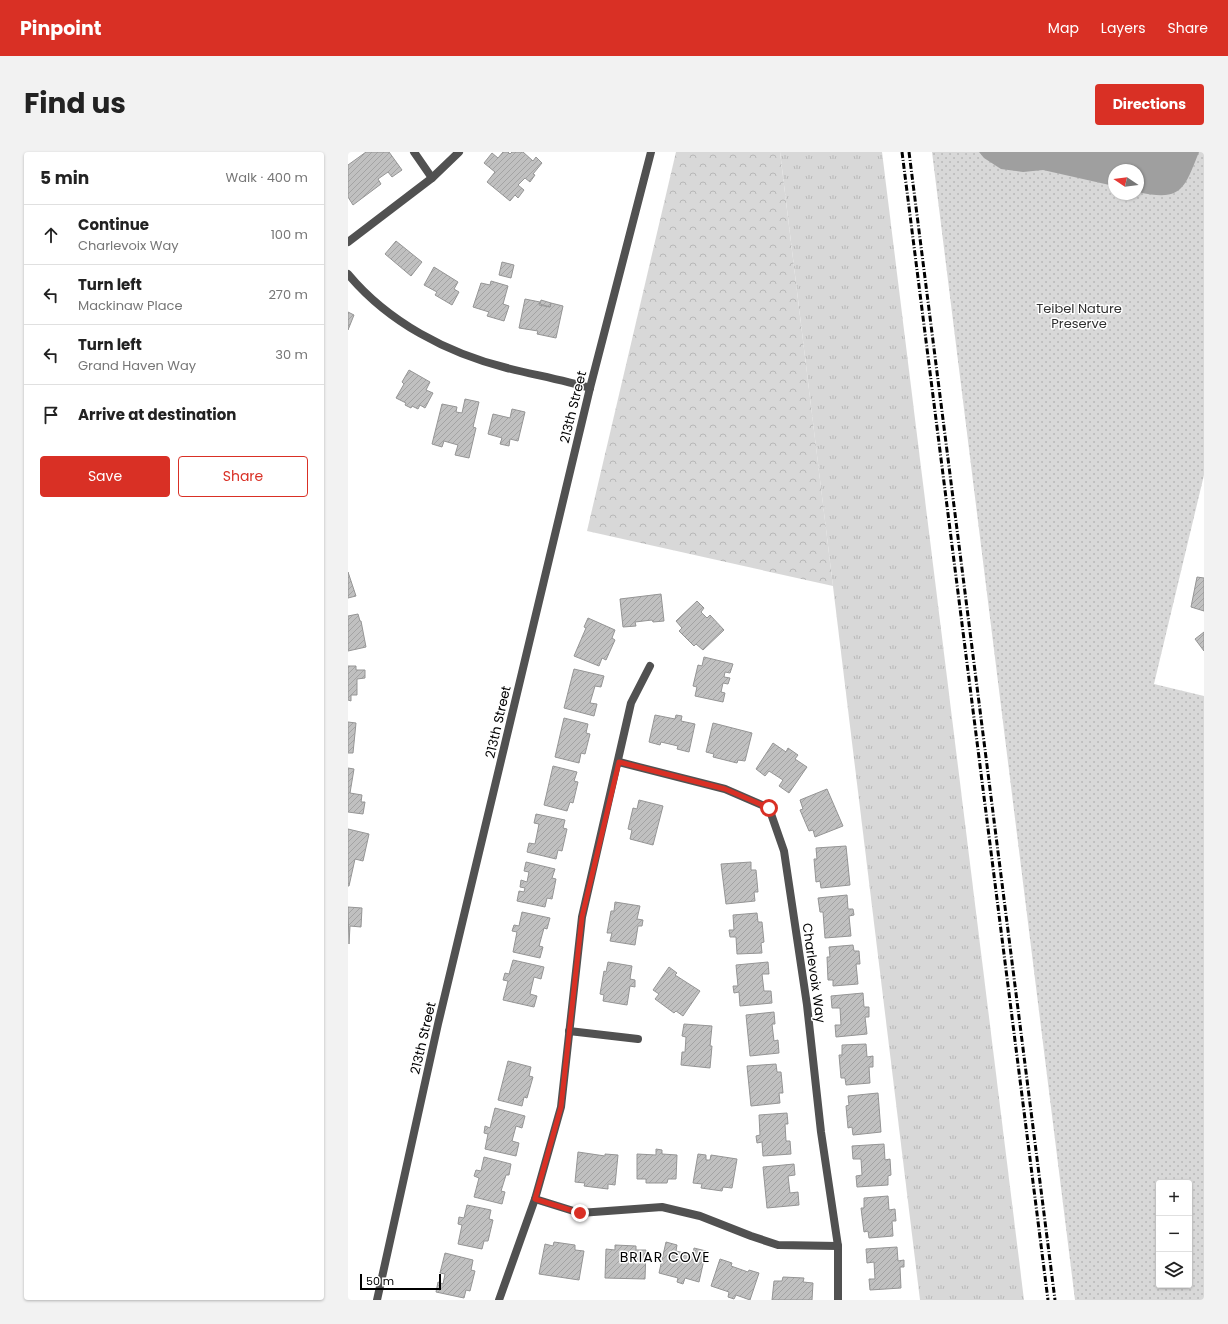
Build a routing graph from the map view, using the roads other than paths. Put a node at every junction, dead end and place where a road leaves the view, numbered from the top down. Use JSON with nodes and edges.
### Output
{"nodes":[{"id":1,"x":414,"y":152,"type":"edge"},
{"id":2,"x":459,"y":152,"type":"edge"},
{"id":3,"x":651,"y":152,"type":"edge"},
{"id":4,"x":432,"y":178,"type":"junction"},
{"id":5,"x":348,"y":242,"type":"edge"},
{"id":6,"x":348,"y":274,"type":"edge"},
{"id":7,"x":590,"y":388,"type":"junction"},
{"id":8,"x":650,"y":666,"type":"dead end"},
{"id":9,"x":619,"y":762,"type":"junction"},
{"id":10,"x":569,"y":1031,"type":"junction"},
{"id":11,"x":638,"y":1039,"type":"dead end"},
{"id":12,"x":535,"y":1199,"type":"junction"},
{"id":13,"x":838,"y":1246,"type":"junction"},
{"id":14,"x":377,"y":1300,"type":"edge"},
{"id":15,"x":499,"y":1300,"type":"edge"},
{"id":16,"x":838,"y":1300,"type":"edge"}],
"edges":[{"from":1,"to":4,"type":"street"},
{"from":2,"to":4,"type":"street"},
{"from":3,"to":7,"type":"street","name":"213th Street"},
{"from":4,"to":5,"type":"street"},
{"from":6,"to":7,"type":"street"},
{"from":7,"to":14,"type":"street","name":"213th Street"},
{"from":8,"to":9,"type":"street"},
{"from":9,"to":10,"type":"street"},
{"from":9,"to":13,"type":"street","name":"Charlevoix Way"},
{"from":10,"to":11,"type":"street"},
{"from":10,"to":12,"type":"street"},
{"from":12,"to":13,"type":"street"},
{"from":12,"to":15,"type":"street"},
{"from":13,"to":16,"type":"street","name":"Charlevoix Way"}]}
